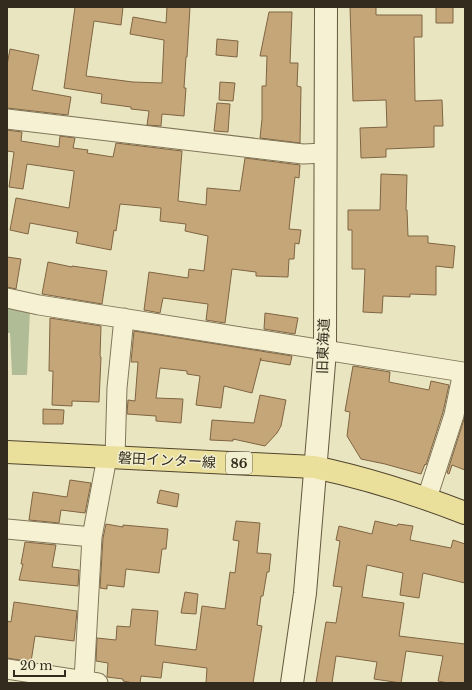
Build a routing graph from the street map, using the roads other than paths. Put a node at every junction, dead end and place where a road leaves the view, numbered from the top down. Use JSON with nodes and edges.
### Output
{"nodes":[{"id":1,"x":326,"y":7,"type":"edge"},
{"id":2,"x":7,"y":119,"type":"edge"},
{"id":3,"x":326,"y":153,"type":"junction"},
{"id":4,"x":7,"y":298,"type":"edge"},
{"id":5,"x":124,"y":318,"type":"junction"},
{"id":6,"x":324,"y":351,"type":"junction"},
{"id":7,"x":7,"y":452,"type":"edge"},
{"id":8,"x":111,"y":457,"type":"junction"},
{"id":9,"x":314,"y":467,"type":"junction"},
{"id":10,"x":426,"y":498,"type":"junction"},
{"id":11,"x":465,"y":513,"type":"edge"},
{"id":12,"x":7,"y":529,"type":"edge"},
{"id":13,"x":92,"y":537,"type":"junction"},
{"id":14,"x":7,"y":669,"type":"edge"},
{"id":15,"x":91,"y":682,"type":"edge"},
{"id":16,"x":292,"y":683,"type":"edge"}],
"edges":[{"from":1,"to":3,"type":"street","name":"旧東海道"},
{"from":2,"to":3,"type":"street"},
{"from":3,"to":6,"type":"street","name":"旧東海道"},
{"from":4,"to":5,"type":"street"},
{"from":5,"to":6,"type":"street"},
{"from":5,"to":8,"type":"street"},
{"from":6,"to":9,"type":"street","name":"旧東海道"},
{"from":6,"to":10,"type":"street"},
{"from":7,"to":8,"type":"main road","name":"磐田インター線","number":"86"},
{"from":8,"to":9,"type":"main road","name":"磐田インター線","number":"86"},
{"from":8,"to":13,"type":"street"},
{"from":9,"to":10,"type":"main road","name":"磐田インター線","number":"86"},
{"from":9,"to":16,"type":"street","name":"旧東海道"},
{"from":10,"to":11,"type":"main road","name":"磐田インター線","number":"86"},
{"from":12,"to":13,"type":"street"},
{"from":13,"to":15,"type":"street"},
{"from":14,"to":15,"type":"street"}]}
